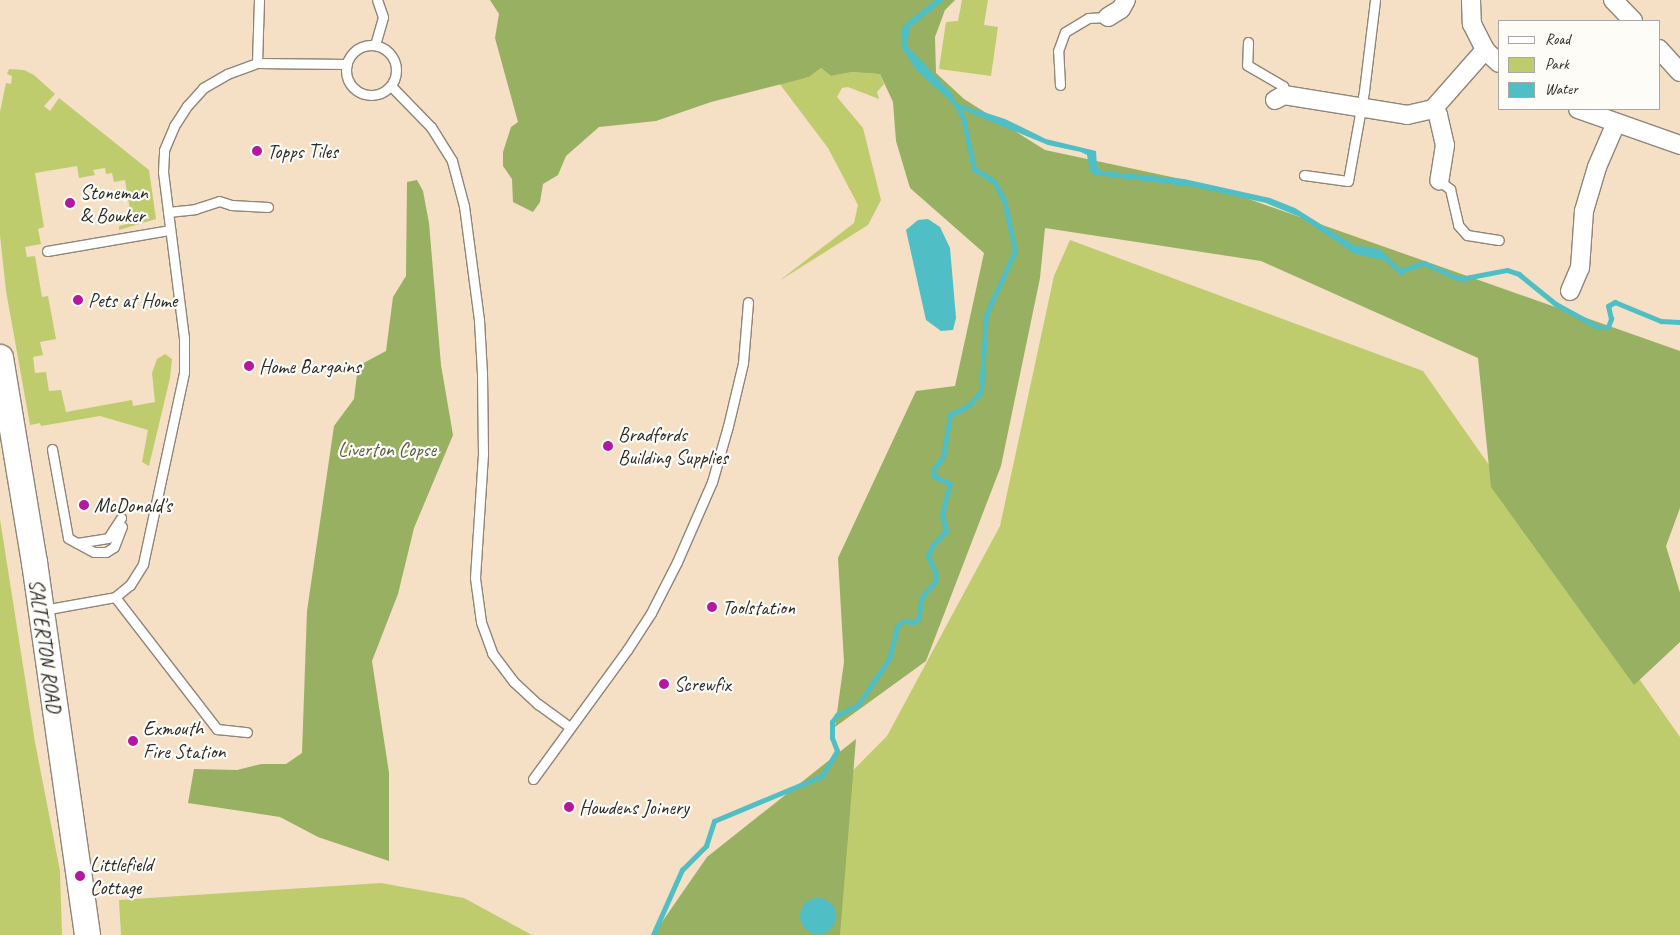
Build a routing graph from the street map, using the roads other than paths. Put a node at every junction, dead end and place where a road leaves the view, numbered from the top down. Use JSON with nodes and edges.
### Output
{"nodes":[{"id":1,"x":259,"y":0,"type":"edge"},
{"id":2,"x":377,"y":0,"type":"edge"},
{"id":3,"x":1126,"y":0,"type":"edge"},
{"id":4,"x":1375,"y":0,"type":"edge"},
{"id":5,"x":1471,"y":0,"type":"edge"},
{"id":6,"x":1613,"y":0,"type":"edge"},
{"id":7,"x":1108,"y":18,"type":"joint"},
{"id":8,"x":1632,"y":20,"type":"edge"},
{"id":9,"x":1248,"y":42,"type":"dead end"},
{"id":10,"x":375,"y":45,"type":"junction"},
{"id":11,"x":1485,"y":50,"type":"junction"},
{"id":12,"x":1660,"y":50,"type":"edge"},
{"id":13,"x":1498,"y":62,"type":"edge"},
{"id":14,"x":257,"y":64,"type":"junction"},
{"id":15,"x":347,"y":64,"type":"junction"},
{"id":16,"x":1680,"y":72,"type":"edge"},
{"id":17,"x":1060,"y":85,"type":"dead end"},
{"id":18,"x":391,"y":86,"type":"junction"},
{"id":19,"x":1279,"y":98,"type":"joint"},
{"id":20,"x":1361,"y":108,"type":"junction"},
{"id":21,"x":1433,"y":109,"type":"junction"},
{"id":22,"x":1581,"y":110,"type":"edge"},
{"id":23,"x":1616,"y":123,"type":"junction"},
{"id":24,"x":1680,"y":145,"type":"edge"},
{"id":25,"x":1304,"y":174,"type":"dead end"},
{"id":26,"x":1438,"y":181,"type":"joint"},
{"id":27,"x":268,"y":207,"type":"dead end"},
{"id":28,"x":168,"y":212,"type":"junction"},
{"id":29,"x":170,"y":230,"type":"junction"},
{"id":30,"x":1499,"y":240,"type":"dead end"},
{"id":31,"x":48,"y":251,"type":"dead end"},
{"id":32,"x":1570,"y":291,"type":"dead end"},
{"id":33,"x":748,"y":302,"type":"dead end"},
{"id":34,"x":0,"y":357,"type":"edge"},
{"id":35,"x":52,"y":449,"type":"dead end"},
{"id":36,"x":77,"y":543,"type":"junction"},
{"id":37,"x":115,"y":597,"type":"junction"},
{"id":38,"x":41,"y":611,"type":"junction"},
{"id":39,"x":570,"y":727,"type":"junction"},
{"id":40,"x":247,"y":732,"type":"dead end"},
{"id":41,"x":534,"y":779,"type":"dead end"},
{"id":42,"x":87,"y":935,"type":"edge"}],
"edges":[{"from":1,"to":14,"type":"lane"},
{"from":2,"to":10,"type":"lane"},
{"from":3,"to":7,"type":"street"},
{"from":4,"to":20,"type":"lane"},
{"from":5,"to":11,"type":"street"},
{"from":6,"to":8,"type":"street"},
{"from":7,"to":17,"type":"lane"},
{"from":9,"to":19,"type":"lane"},
{"from":10,"to":15,"type":"lane"},
{"from":10,"to":18,"type":"lane"},
{"from":11,"to":13,"type":"street"},
{"from":11,"to":21,"type":"street"},
{"from":12,"to":16,"type":"street"},
{"from":14,"to":15,"type":"lane"},
{"from":14,"to":28,"type":"lane"},
{"from":15,"to":18,"type":"lane"},
{"from":18,"to":39,"type":"lane"},
{"from":19,"to":20,"type":"street"},
{"from":20,"to":21,"type":"street"},
{"from":20,"to":25,"type":"lane"},
{"from":21,"to":26,"type":"street"},
{"from":22,"to":23,"type":"street"},
{"from":23,"to":24,"type":"street"},
{"from":23,"to":32,"type":"street"},
{"from":26,"to":30,"type":"lane"},
{"from":27,"to":28,"type":"lane"},
{"from":28,"to":29,"type":"lane"},
{"from":29,"to":31,"type":"lane"},
{"from":29,"to":37,"type":"lane"},
{"from":33,"to":39,"type":"lane"},
{"from":34,"to":38,"type":"main road","name":"SALTERTON ROAD"},
{"from":35,"to":36,"type":"lane"},
{"from":36,"to":36,"type":"lane"},
{"from":37,"to":38,"type":"lane"},
{"from":37,"to":40,"type":"lane"},
{"from":38,"to":42,"type":"main road","name":"SALTERTON ROAD"},
{"from":39,"to":41,"type":"lane"}]}
